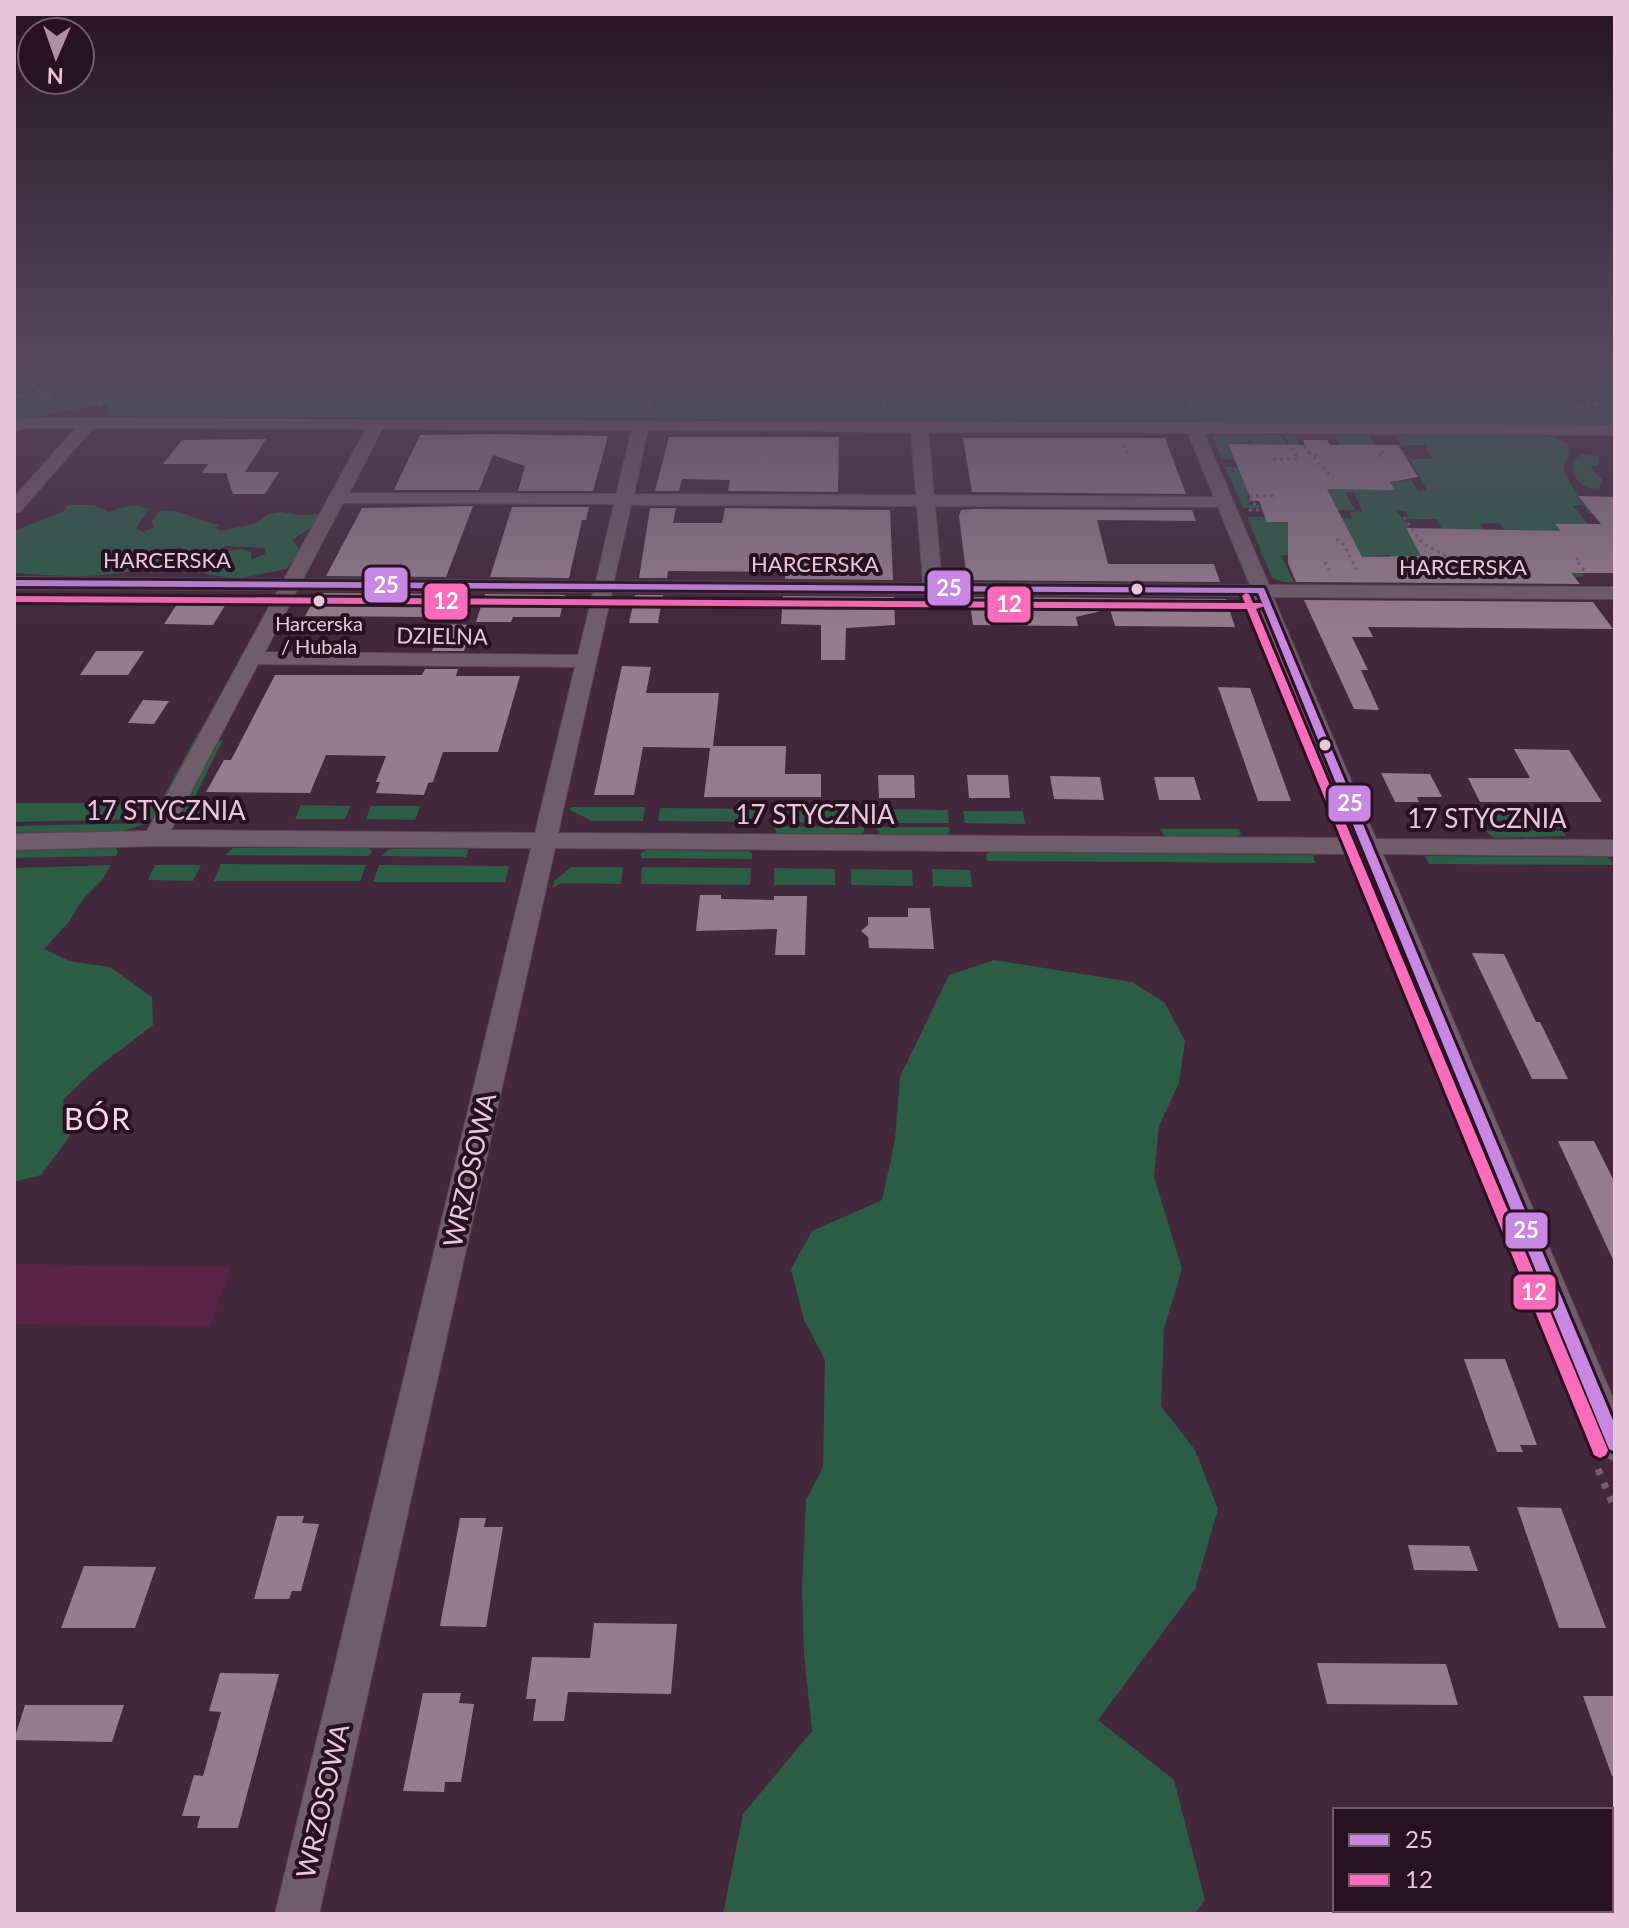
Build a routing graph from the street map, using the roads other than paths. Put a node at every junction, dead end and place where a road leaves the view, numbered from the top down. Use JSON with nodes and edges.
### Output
{"nodes":[{"id":1,"x":64,"y":451,"type":"edge"},
{"id":2,"x":362,"y":451,"type":"edge"},
{"id":3,"x":635,"y":451,"type":"edge"},
{"id":4,"x":921,"y":451,"type":"edge"},
{"id":5,"x":1203,"y":451,"type":"edge"},
{"id":6,"x":337,"y":498,"type":"junction"},
{"id":7,"x":624,"y":498,"type":"junction"},
{"id":8,"x":926,"y":500,"type":"junction"},
{"id":9,"x":1224,"y":502,"type":"junction"},
{"id":10,"x":14,"y":508,"type":"edge"},
{"id":11,"x":14,"y":583,"type":"edge"},
{"id":12,"x":290,"y":585,"type":"junction"},
{"id":13,"x":602,"y":586,"type":"junction"},
{"id":14,"x":933,"y":588,"type":"junction"},
{"id":15,"x":1261,"y":590,"type":"junction"},
{"id":16,"x":1615,"y":593,"type":"edge"},
{"id":17,"x":250,"y":658,"type":"junction"},
{"id":18,"x":584,"y":661,"type":"junction"},
{"id":19,"x":155,"y":838,"type":"junction"},
{"id":20,"x":546,"y":841,"type":"junction"},
{"id":21,"x":14,"y":842,"type":"edge"},
{"id":22,"x":1366,"y":846,"type":"junction"},
{"id":23,"x":1615,"y":848,"type":"edge"},
{"id":24,"x":1615,"y":1444,"type":"edge"},
{"id":25,"x":297,"y":1914,"type":"edge"}],
"edges":[{"from":1,"to":10,"type":"street"},
{"from":2,"to":6,"type":"street"},
{"from":3,"to":7,"type":"street","name":"WRZOSOWA"},
{"from":4,"to":8,"type":"street"},
{"from":5,"to":9,"type":"street"},
{"from":6,"to":7,"type":"street"},
{"from":6,"to":12,"type":"street"},
{"from":7,"to":8,"type":"street"},
{"from":7,"to":13,"type":"street","name":"WRZOSOWA"},
{"from":8,"to":9,"type":"street"},
{"from":8,"to":14,"type":"street"},
{"from":9,"to":15,"type":"street"},
{"from":11,"to":12,"type":"street","name":"HARCERSKA"},
{"from":12,"to":13,"type":"street","name":"HARCERSKA"},
{"from":12,"to":17,"type":"street"},
{"from":13,"to":14,"type":"street","name":"HARCERSKA"},
{"from":13,"to":18,"type":"street","name":"WRZOSOWA"},
{"from":14,"to":15,"type":"street","name":"HARCERSKA"},
{"from":15,"to":16,"type":"street","name":"HARCERSKA"},
{"from":15,"to":22,"type":"street"},
{"from":17,"to":18,"type":"street","name":"DZIELNA"},
{"from":17,"to":19,"type":"street"},
{"from":18,"to":20,"type":"street","name":"WRZOSOWA"},
{"from":19,"to":20,"type":"street","name":"17 STYCZNIA"},
{"from":19,"to":21,"type":"street","name":"17 STYCZNIA"},
{"from":20,"to":22,"type":"street","name":"17 STYCZNIA"},
{"from":20,"to":25,"type":"street","name":"WRZOSOWA"},
{"from":22,"to":23,"type":"street","name":"17 STYCZNIA"},
{"from":22,"to":24,"type":"street"}]}
